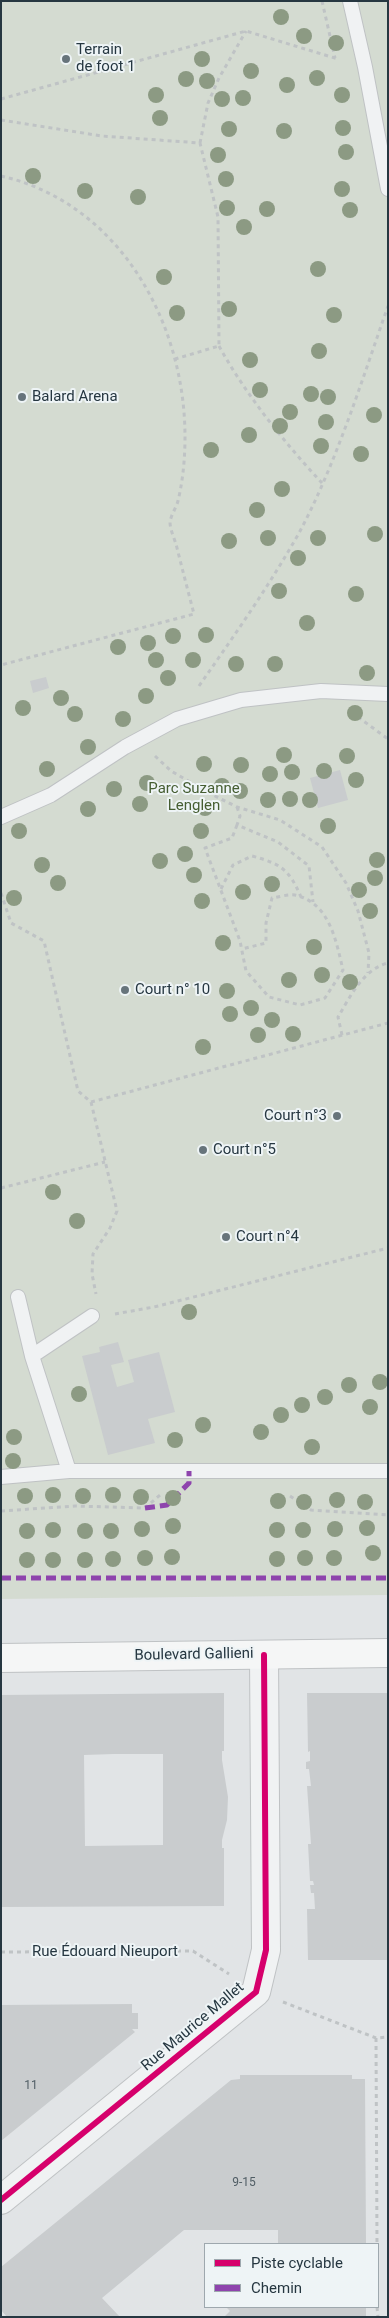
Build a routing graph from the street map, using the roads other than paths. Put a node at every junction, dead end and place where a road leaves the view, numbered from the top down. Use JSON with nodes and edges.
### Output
{"nodes":[{"id":1,"x":350,"y":1,"type":"edge"},
{"id":2,"x":388,"y":189,"type":"edge"},
{"id":3,"x":388,"y":694,"type":"edge"},
{"id":4,"x":1,"y":817,"type":"edge"},
{"id":5,"x":18,"y":1297,"type":"dead end"},
{"id":6,"x":92,"y":1316,"type":"road end"},
{"id":7,"x":32,"y":1356,"type":"junction"},
{"id":8,"x":69,"y":1471,"type":"junction"},
{"id":9,"x":388,"y":1471,"type":"edge"},
{"id":10,"x":1,"y":1476,"type":"edge"},
{"id":11,"x":388,"y":1653,"type":"edge"},
{"id":12,"x":264,"y":1654,"type":"junction"},
{"id":13,"x":1,"y":1658,"type":"edge"},
{"id":14,"x":1,"y":2200,"type":"edge"}],
"edges":[{"from":1,"to":2,"type":"lane"},
{"from":3,"to":4,"type":"lane"},
{"from":5,"to":7,"type":"lane"},
{"from":6,"to":7,"type":"lane"},
{"from":7,"to":8,"type":"lane"},
{"from":8,"to":9,"type":"lane"},
{"from":8,"to":10,"type":"lane"},
{"from":11,"to":12,"type":"main road","name":"Boulevard Gallieni"},
{"from":12,"to":13,"type":"main road","name":"Boulevard Gallieni"},
{"from":12,"to":14,"type":"street","name":"Rue Maurice Mallet"}]}
